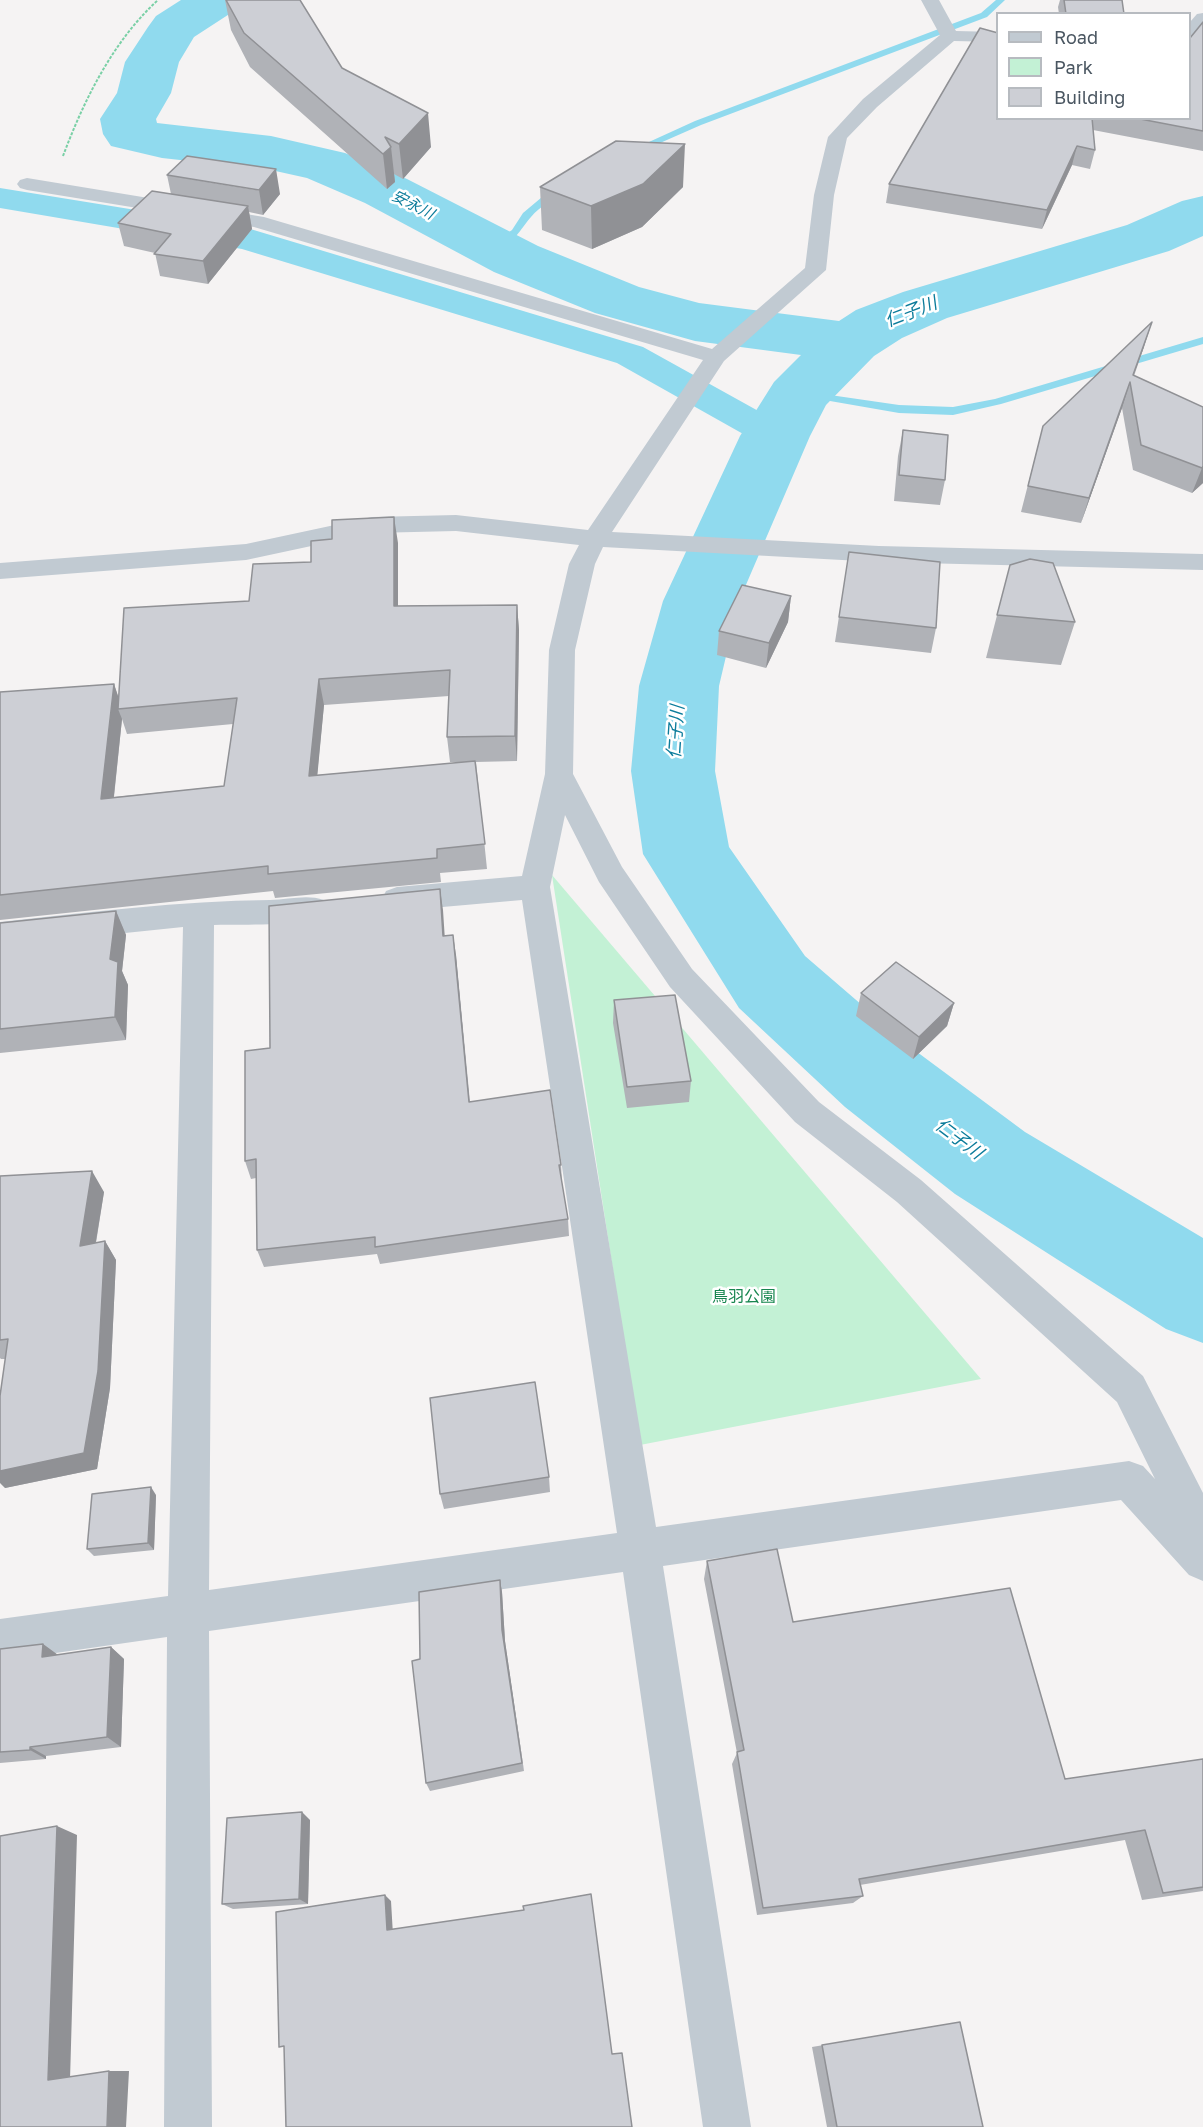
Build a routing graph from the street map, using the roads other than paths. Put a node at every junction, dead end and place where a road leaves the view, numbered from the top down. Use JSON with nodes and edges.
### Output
{"nodes":[{"id":1,"x":930,"y":0,"type":"edge"},
{"id":2,"x":1203,"y":18,"type":"edge"},
{"id":3,"x":1191,"y":31,"type":"edge"},
{"id":4,"x":950,"y":36,"type":"junction"},
{"id":5,"x":996,"y":37,"type":"edge"},
{"id":6,"x":27,"y":184,"type":"road end"},
{"id":7,"x":716,"y":357,"type":"junction"},
{"id":8,"x":595,"y":539,"type":"junction"},
{"id":9,"x":1203,"y":562,"type":"edge"},
{"id":10,"x":0,"y":571,"type":"edge"},
{"id":11,"x":559,"y":774,"type":"junction"},
{"id":12,"x":536,"y":887,"type":"junction"},
{"id":13,"x":373,"y":902,"type":"edge"},
{"id":14,"x":339,"y":905,"type":"edge"},
{"id":15,"x":199,"y":913,"type":"junction"},
{"id":16,"x":0,"y":934,"type":"edge"},
{"id":17,"x":1203,"y":1535,"type":"edge"},
{"id":18,"x":640,"y":1550,"type":"junction"},
{"id":19,"x":1203,"y":1561,"type":"edge"},
{"id":20,"x":188,"y":1612,"type":"junction"},
{"id":21,"x":0,"y":1640,"type":"edge"},
{"id":22,"x":188,"y":2127,"type":"edge"},
{"id":23,"x":727,"y":2127,"type":"edge"}],
"edges":[{"from":1,"to":4,"type":"street"},
{"from":2,"to":3,"type":"street"},
{"from":4,"to":5,"type":"street"},
{"from":4,"to":7,"type":"street"},
{"from":6,"to":7,"type":"street"},
{"from":7,"to":8,"type":"street"},
{"from":8,"to":9,"type":"street"},
{"from":8,"to":10,"type":"street"},
{"from":8,"to":11,"type":"street"},
{"from":11,"to":12,"type":"street"},
{"from":11,"to":17,"type":"street"},
{"from":12,"to":13,"type":"street"},
{"from":12,"to":18,"type":"street"},
{"from":14,"to":15,"type":"street"},
{"from":15,"to":16,"type":"street"},
{"from":15,"to":20,"type":"street"},
{"from":18,"to":19,"type":"street"},
{"from":18,"to":20,"type":"street"},
{"from":18,"to":23,"type":"street"},
{"from":20,"to":21,"type":"street"},
{"from":20,"to":22,"type":"street"}]}
